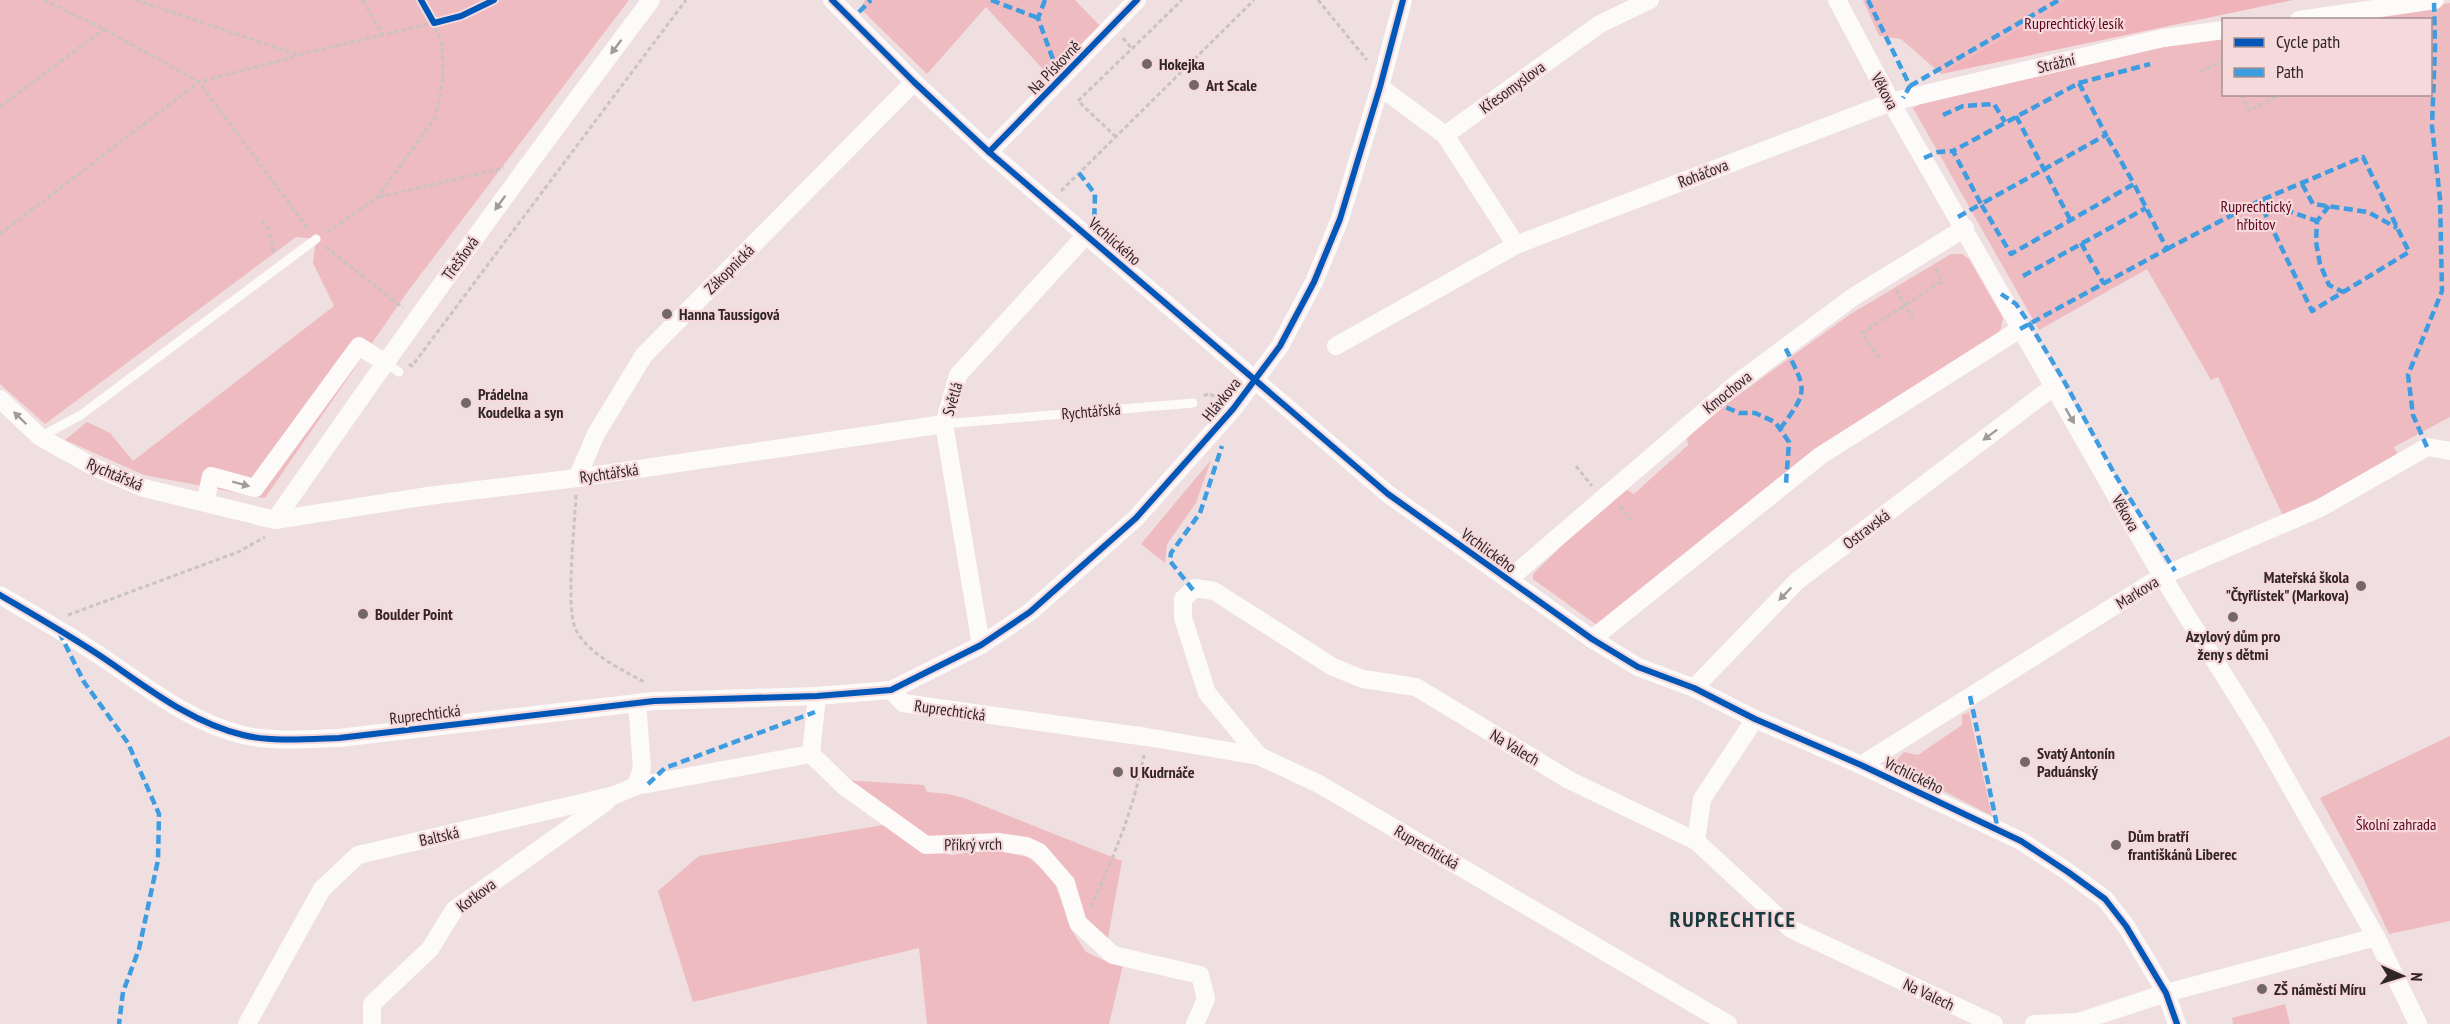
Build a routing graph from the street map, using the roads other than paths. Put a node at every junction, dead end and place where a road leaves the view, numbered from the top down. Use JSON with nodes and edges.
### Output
{"nodes":[{"id":1,"x":651,"y":0,"type":"edge"},
{"id":2,"x":832,"y":0,"type":"edge"},
{"id":3,"x":1137,"y":0,"type":"edge"},
{"id":4,"x":1403,"y":0,"type":"edge"},
{"id":5,"x":1650,"y":0,"type":"edge"},
{"id":6,"x":1837,"y":0,"type":"edge"},
{"id":7,"x":2435,"y":0,"type":"edge"},
{"id":8,"x":2313,"y":18,"type":"edge"},
{"id":9,"x":2222,"y":30,"type":"edge"},
{"id":10,"x":914,"y":82,"type":"junction"},
{"id":11,"x":1380,"y":87,"type":"junction"},
{"id":12,"x":1891,"y":102,"type":"junction"},
{"id":13,"x":1445,"y":135,"type":"junction"},
{"id":14,"x":989,"y":152,"type":"junction"},
{"id":15,"x":1965,"y":228,"type":"junction"},
{"id":16,"x":1086,"y":235,"type":"junction"},
{"id":17,"x":316,"y":239,"type":"road end"},
{"id":18,"x":1516,"y":245,"type":"junction"},
{"id":19,"x":2020,"y":329,"type":"junction"},
{"id":20,"x":1336,"y":346,"type":"dead end"},
{"id":21,"x":393,"y":368,"type":"junction"},
{"id":22,"x":1255,"y":379,"type":"junction"},
{"id":23,"x":2053,"y":387,"type":"junction"},
{"id":24,"x":0,"y":399,"type":"edge"},
{"id":25,"x":1193,"y":403,"type":"dead end"},
{"id":26,"x":944,"y":424,"type":"junction"},
{"id":27,"x":40,"y":437,"type":"junction"},
{"id":28,"x":2450,"y":451,"type":"edge"},
{"id":29,"x":577,"y":478,"type":"junction"},
{"id":30,"x":205,"y":503,"type":"junction"},
{"id":31,"x":275,"y":520,"type":"junction"},
{"id":32,"x":2162,"y":576,"type":"junction"},
{"id":33,"x":1508,"y":580,"type":"junction"},
{"id":34,"x":0,"y":595,"type":"edge"},
{"id":35,"x":1592,"y":639,"type":"junction"},
{"id":36,"x":981,"y":645,"type":"junction"},
{"id":37,"x":1694,"y":688,"type":"junction"},
{"id":38,"x":891,"y":690,"type":"junction"},
{"id":39,"x":818,"y":696,"type":"junction"},
{"id":40,"x":638,"y":703,"type":"junction"},
{"id":41,"x":1755,"y":719,"type":"junction"},
{"id":42,"x":811,"y":754,"type":"junction"},
{"id":43,"x":1259,"y":756,"type":"junction"},
{"id":44,"x":1861,"y":765,"type":"junction"},
{"id":45,"x":636,"y":786,"type":"junction"},
{"id":46,"x":615,"y":795,"type":"junction"},
{"id":47,"x":1696,"y":841,"type":"junction"},
{"id":48,"x":2376,"y":937,"type":"junction"},
{"id":49,"x":2166,"y":993,"type":"junction"},
{"id":50,"x":247,"y":1024,"type":"edge"},
{"id":51,"x":372,"y":1024,"type":"edge"},
{"id":52,"x":1195,"y":1024,"type":"edge"},
{"id":53,"x":1728,"y":1024,"type":"edge"},
{"id":54,"x":1994,"y":1024,"type":"edge"},
{"id":55,"x":2034,"y":1024,"type":"edge"},
{"id":56,"x":2177,"y":1024,"type":"edge"},
{"id":57,"x":2418,"y":1024,"type":"edge"}],
"edges":[{"from":1,"to":21,"type":"street","name":"Třešňová","one_way":true},
{"from":2,"to":10,"type":"street","name":"Vrchlického"},
{"from":3,"to":14,"type":"street","name":"Na Pískovně"},
{"from":4,"to":11,"type":"street","name":"Hlávkova"},
{"from":5,"to":13,"type":"street","name":"Křesomyslova"},
{"from":6,"to":12,"type":"street","name":"Věkova"},
{"from":7,"to":8,"type":"street"},
{"from":9,"to":12,"type":"street","name":"Strážní"},
{"from":10,"to":14,"type":"street","name":"Vrchlického"},
{"from":10,"to":29,"type":"street","name":"Zákopnická"},
{"from":11,"to":13,"type":"street"},
{"from":11,"to":22,"type":"street","name":"Hlávkova"},
{"from":12,"to":15,"type":"street","name":"Věkova"},
{"from":12,"to":18,"type":"street","name":"Roháčova"},
{"from":13,"to":18,"type":"street"},
{"from":14,"to":16,"type":"street","name":"Vrchlického"},
{"from":15,"to":19,"type":"street","name":"Věkova"},
{"from":15,"to":33,"type":"street","name":"Kmochova"},
{"from":16,"to":22,"type":"street","name":"Vrchlického"},
{"from":16,"to":26,"type":"street","name":"Světlá"},
{"from":17,"to":27,"type":"lane"},
{"from":18,"to":20,"type":"street","name":"Roháčova"},
{"from":19,"to":23,"type":"street","name":"Věkova"},
{"from":19,"to":35,"type":"street"},
{"from":30,"to":21,"type":"street","one_way":true},
{"from":21,"to":31,"type":"street","name":"Třešňová"},
{"from":22,"to":33,"type":"street","name":"Vrchlického"},
{"from":22,"to":36,"type":"street","name":"Hlávkova"},
{"from":23,"to":32,"type":"street","name":"Věkova","one_way":true},
{"from":23,"to":37,"type":"street","name":"Ostravská","one_way":true},
{"from":27,"to":24,"type":"street","name":"Rychtářská","one_way":true},
{"from":25,"to":26,"type":"lane","name":"Rychtářská"},
{"from":26,"to":29,"type":"street","name":"Rychtářská"},
{"from":26,"to":36,"type":"street","name":"Světlá"},
{"from":27,"to":30,"type":"street","name":"Rychtářská"},
{"from":28,"to":32,"type":"street","name":"Markova"},
{"from":29,"to":31,"type":"street","name":"Rychtářská"},
{"from":30,"to":31,"type":"street","name":"Rychtářská"},
{"from":32,"to":44,"type":"street","name":"Markova"},
{"from":32,"to":48,"type":"street","name":"Věkova"},
{"from":33,"to":35,"type":"street","name":"Vrchlického"},
{"from":34,"to":40,"type":"street","name":"Ruprechtická"},
{"from":35,"to":37,"type":"street","name":"Vrchlického"},
{"from":36,"to":38,"type":"street","name":"Hlávkova"},
{"from":37,"to":41,"type":"street","name":"Vrchlického"},
{"from":38,"to":39,"type":"street","name":"Ruprechtická"},
{"from":38,"to":43,"type":"street","name":"Ruprechtická"},
{"from":39,"to":40,"type":"street","name":"Ruprechtická"},
{"from":39,"to":42,"type":"street"},
{"from":40,"to":45,"type":"street"},
{"from":41,"to":44,"type":"street","name":"Vrchlického"},
{"from":41,"to":47,"type":"street"},
{"from":42,"to":45,"type":"street"},
{"from":42,"to":52,"type":"street","name":"Příkrý vrch"},
{"from":43,"to":47,"type":"street","name":"Na Valech"},
{"from":43,"to":53,"type":"street","name":"Ruprechtická"},
{"from":44,"to":49,"type":"street","name":"Vrchlického"},
{"from":45,"to":46,"type":"street","name":"Baltská"},
{"from":46,"to":50,"type":"street","name":"Baltská"},
{"from":46,"to":51,"type":"street","name":"Kotkova"},
{"from":47,"to":54,"type":"street","name":"Na Valech"},
{"from":48,"to":49,"type":"street"},
{"from":48,"to":57,"type":"street","name":"Věkova"},
{"from":49,"to":55,"type":"street"},
{"from":49,"to":56,"type":"street","name":"Vrchlického"}]}
